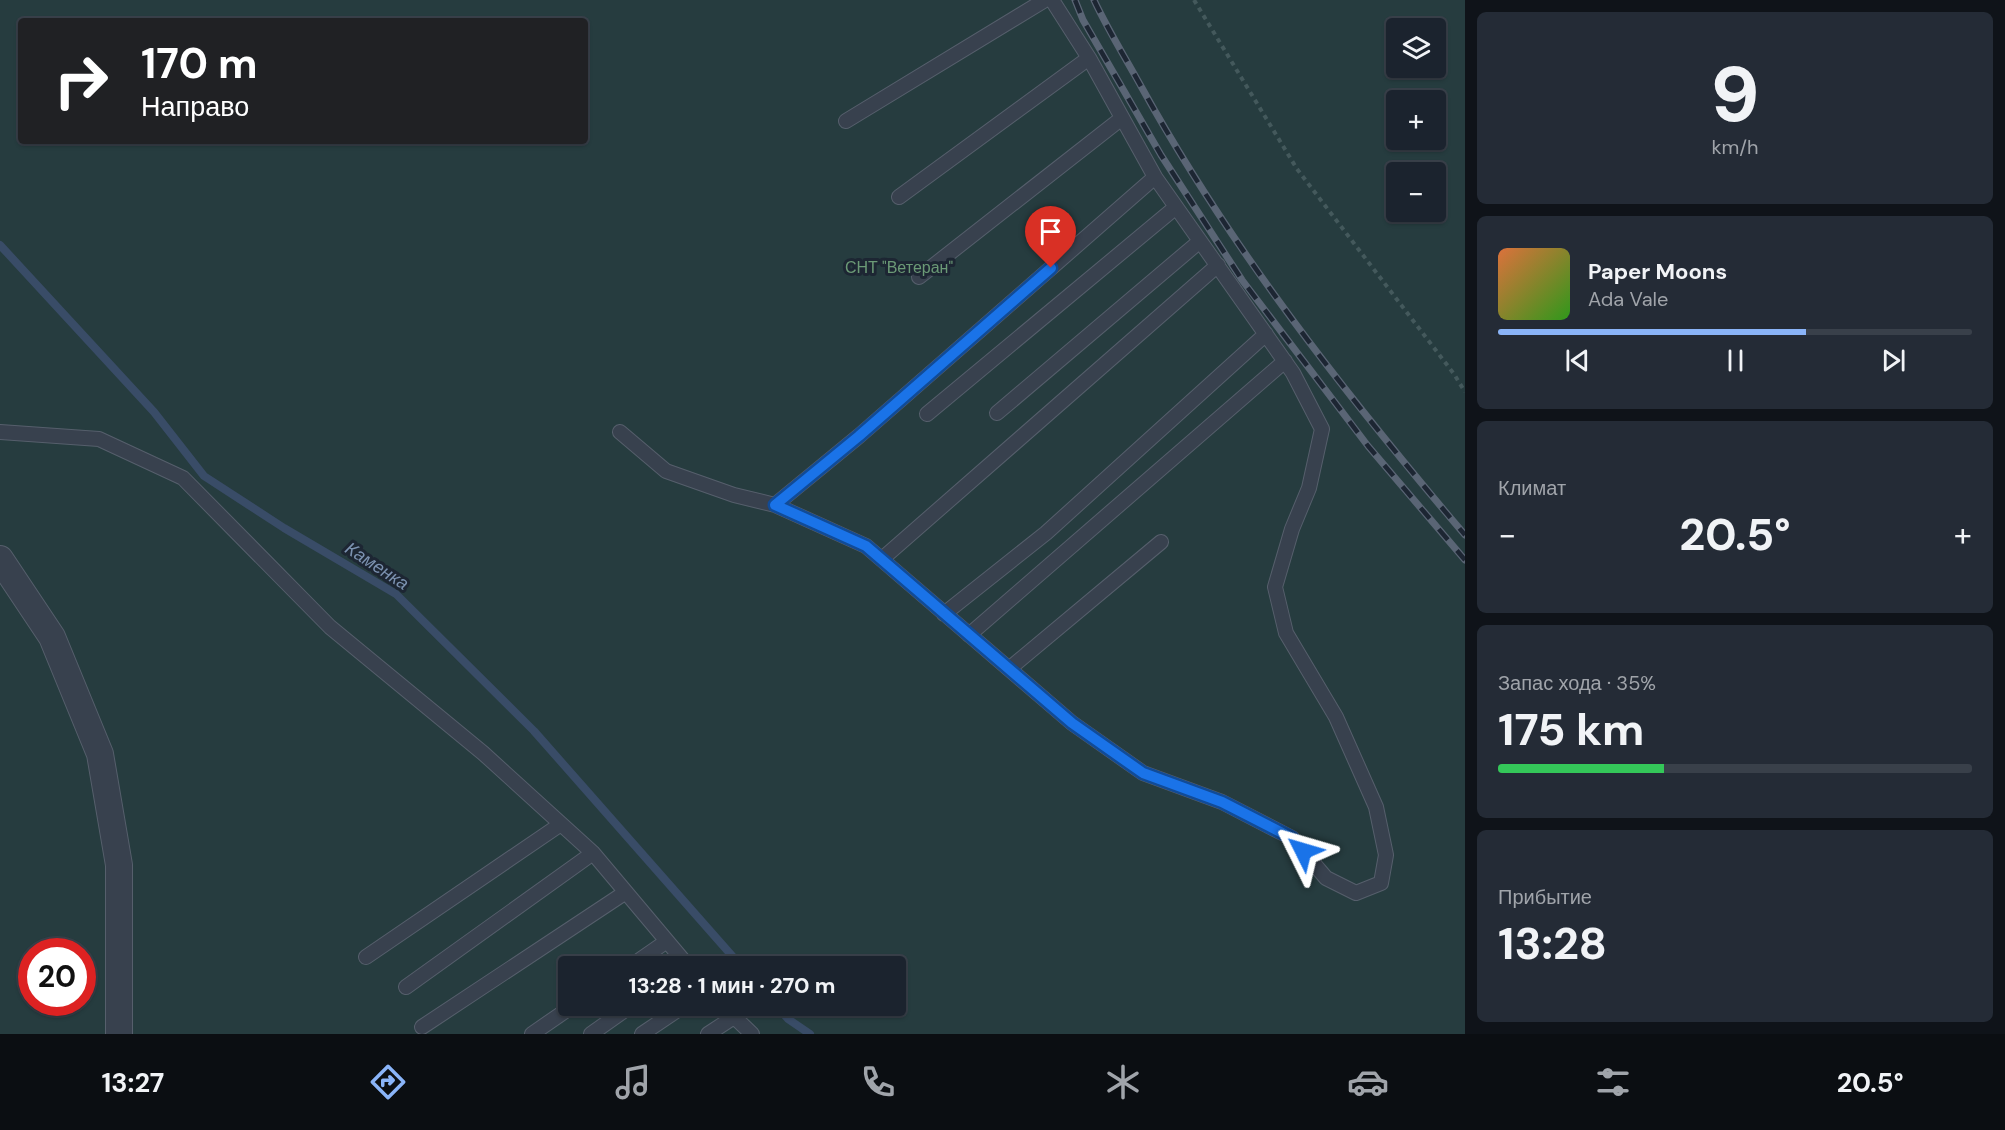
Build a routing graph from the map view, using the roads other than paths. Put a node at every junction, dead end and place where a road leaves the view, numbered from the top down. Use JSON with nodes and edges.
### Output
{"nodes":[{"id":1,"x":1045,"y":0,"type":"edge"},
{"id":2,"x":1052,"y":0,"type":"edge"},
{"id":3,"x":1089,"y":58,"type":"junction"},
{"id":4,"x":1122,"y":118,"type":"junction"},
{"id":5,"x":846,"y":121,"type":"dead end"},
{"id":6,"x":1155,"y":177,"type":"junction"},
{"id":7,"x":899,"y":197,"type":"dead end"},
{"id":8,"x":1176,"y":207,"type":"junction"},
{"id":9,"x":1200,"y":241,"type":"junction"},
{"id":10,"x":1218,"y":265,"type":"junction"},
{"id":11,"x":919,"y":277,"type":"dead end"},
{"id":12,"x":1266,"y":334,"type":"junction"},
{"id":13,"x":1285,"y":361,"type":"junction"},
{"id":14,"x":997,"y":413,"type":"dead end"},
{"id":15,"x":927,"y":414,"type":"dead end"},
{"id":16,"x":0,"y":432,"type":"edge"},
{"id":17,"x":620,"y":432,"type":"dead end"},
{"id":18,"x":775,"y":505,"type":"junction"},
{"id":19,"x":1161,"y":542,"type":"dead end"},
{"id":20,"x":0,"y":559,"type":"edge"},
{"id":21,"x":882,"y":559,"type":"junction"},
{"id":22,"x":945,"y":614,"type":"junction"},
{"id":23,"x":969,"y":635,"type":"junction"},
{"id":24,"x":1009,"y":669,"type":"junction"},
{"id":25,"x":561,"y":824,"type":"junction"},
{"id":26,"x":592,"y":853,"type":"junction"},
{"id":27,"x":626,"y":892,"type":"junction"},
{"id":28,"x":668,"y":941,"type":"junction"},
{"id":29,"x":646,"y":956,"type":"edge"},
{"id":30,"x":680,"y":956,"type":"edge"},
{"id":31,"x":366,"y":957,"type":"dead end"},
{"id":32,"x":406,"y":987,"type":"dead end"},
{"id":33,"x":558,"y":1016,"type":"edge"},
{"id":34,"x":616,"y":1016,"type":"edge"},
{"id":35,"x":669,"y":1016,"type":"edge"},
{"id":36,"x":734,"y":1017,"type":"joint"},
{"id":37,"x":422,"y":1027,"type":"dead end"},
{"id":38,"x":119,"y":1034,"type":"edge"},
{"id":39,"x":532,"y":1034,"type":"edge"},
{"id":40,"x":591,"y":1034,"type":"edge"},
{"id":41,"x":642,"y":1034,"type":"edge"},
{"id":42,"x":708,"y":1034,"type":"edge"},
{"id":43,"x":752,"y":1034,"type":"edge"}],
"edges":[{"from":1,"to":5,"type":"lane"},
{"from":2,"to":3,"type":"lane"},
{"from":3,"to":4,"type":"lane"},
{"from":3,"to":7,"type":"lane"},
{"from":4,"to":6,"type":"lane"},
{"from":4,"to":11,"type":"lane"},
{"from":6,"to":8,"type":"lane"},
{"from":6,"to":18,"type":"lane"},
{"from":8,"to":9,"type":"lane"},
{"from":8,"to":15,"type":"lane"},
{"from":9,"to":10,"type":"lane"},
{"from":9,"to":14,"type":"lane"},
{"from":10,"to":12,"type":"lane"},
{"from":10,"to":21,"type":"lane"},
{"from":12,"to":13,"type":"lane"},
{"from":12,"to":22,"type":"lane"},
{"from":13,"to":23,"type":"lane"},
{"from":13,"to":24,"type":"lane"},
{"from":16,"to":25,"type":"lane"},
{"from":17,"to":18,"type":"lane"},
{"from":18,"to":21,"type":"lane"},
{"from":19,"to":24,"type":"lane"},
{"from":20,"to":38,"type":"street"},
{"from":21,"to":22,"type":"lane"},
{"from":22,"to":23,"type":"lane"},
{"from":23,"to":24,"type":"lane"},
{"from":25,"to":26,"type":"lane"},
{"from":25,"to":31,"type":"lane"},
{"from":26,"to":27,"type":"lane"},
{"from":26,"to":32,"type":"lane"},
{"from":27,"to":28,"type":"lane"},
{"from":27,"to":37,"type":"lane"},
{"from":28,"to":29,"type":"lane"},
{"from":28,"to":30,"type":"lane"},
{"from":33,"to":39,"type":"lane"},
{"from":34,"to":40,"type":"lane"},
{"from":35,"to":41,"type":"lane"},
{"from":36,"to":42,"type":"lane"},
{"from":36,"to":43,"type":"lane"}]}
